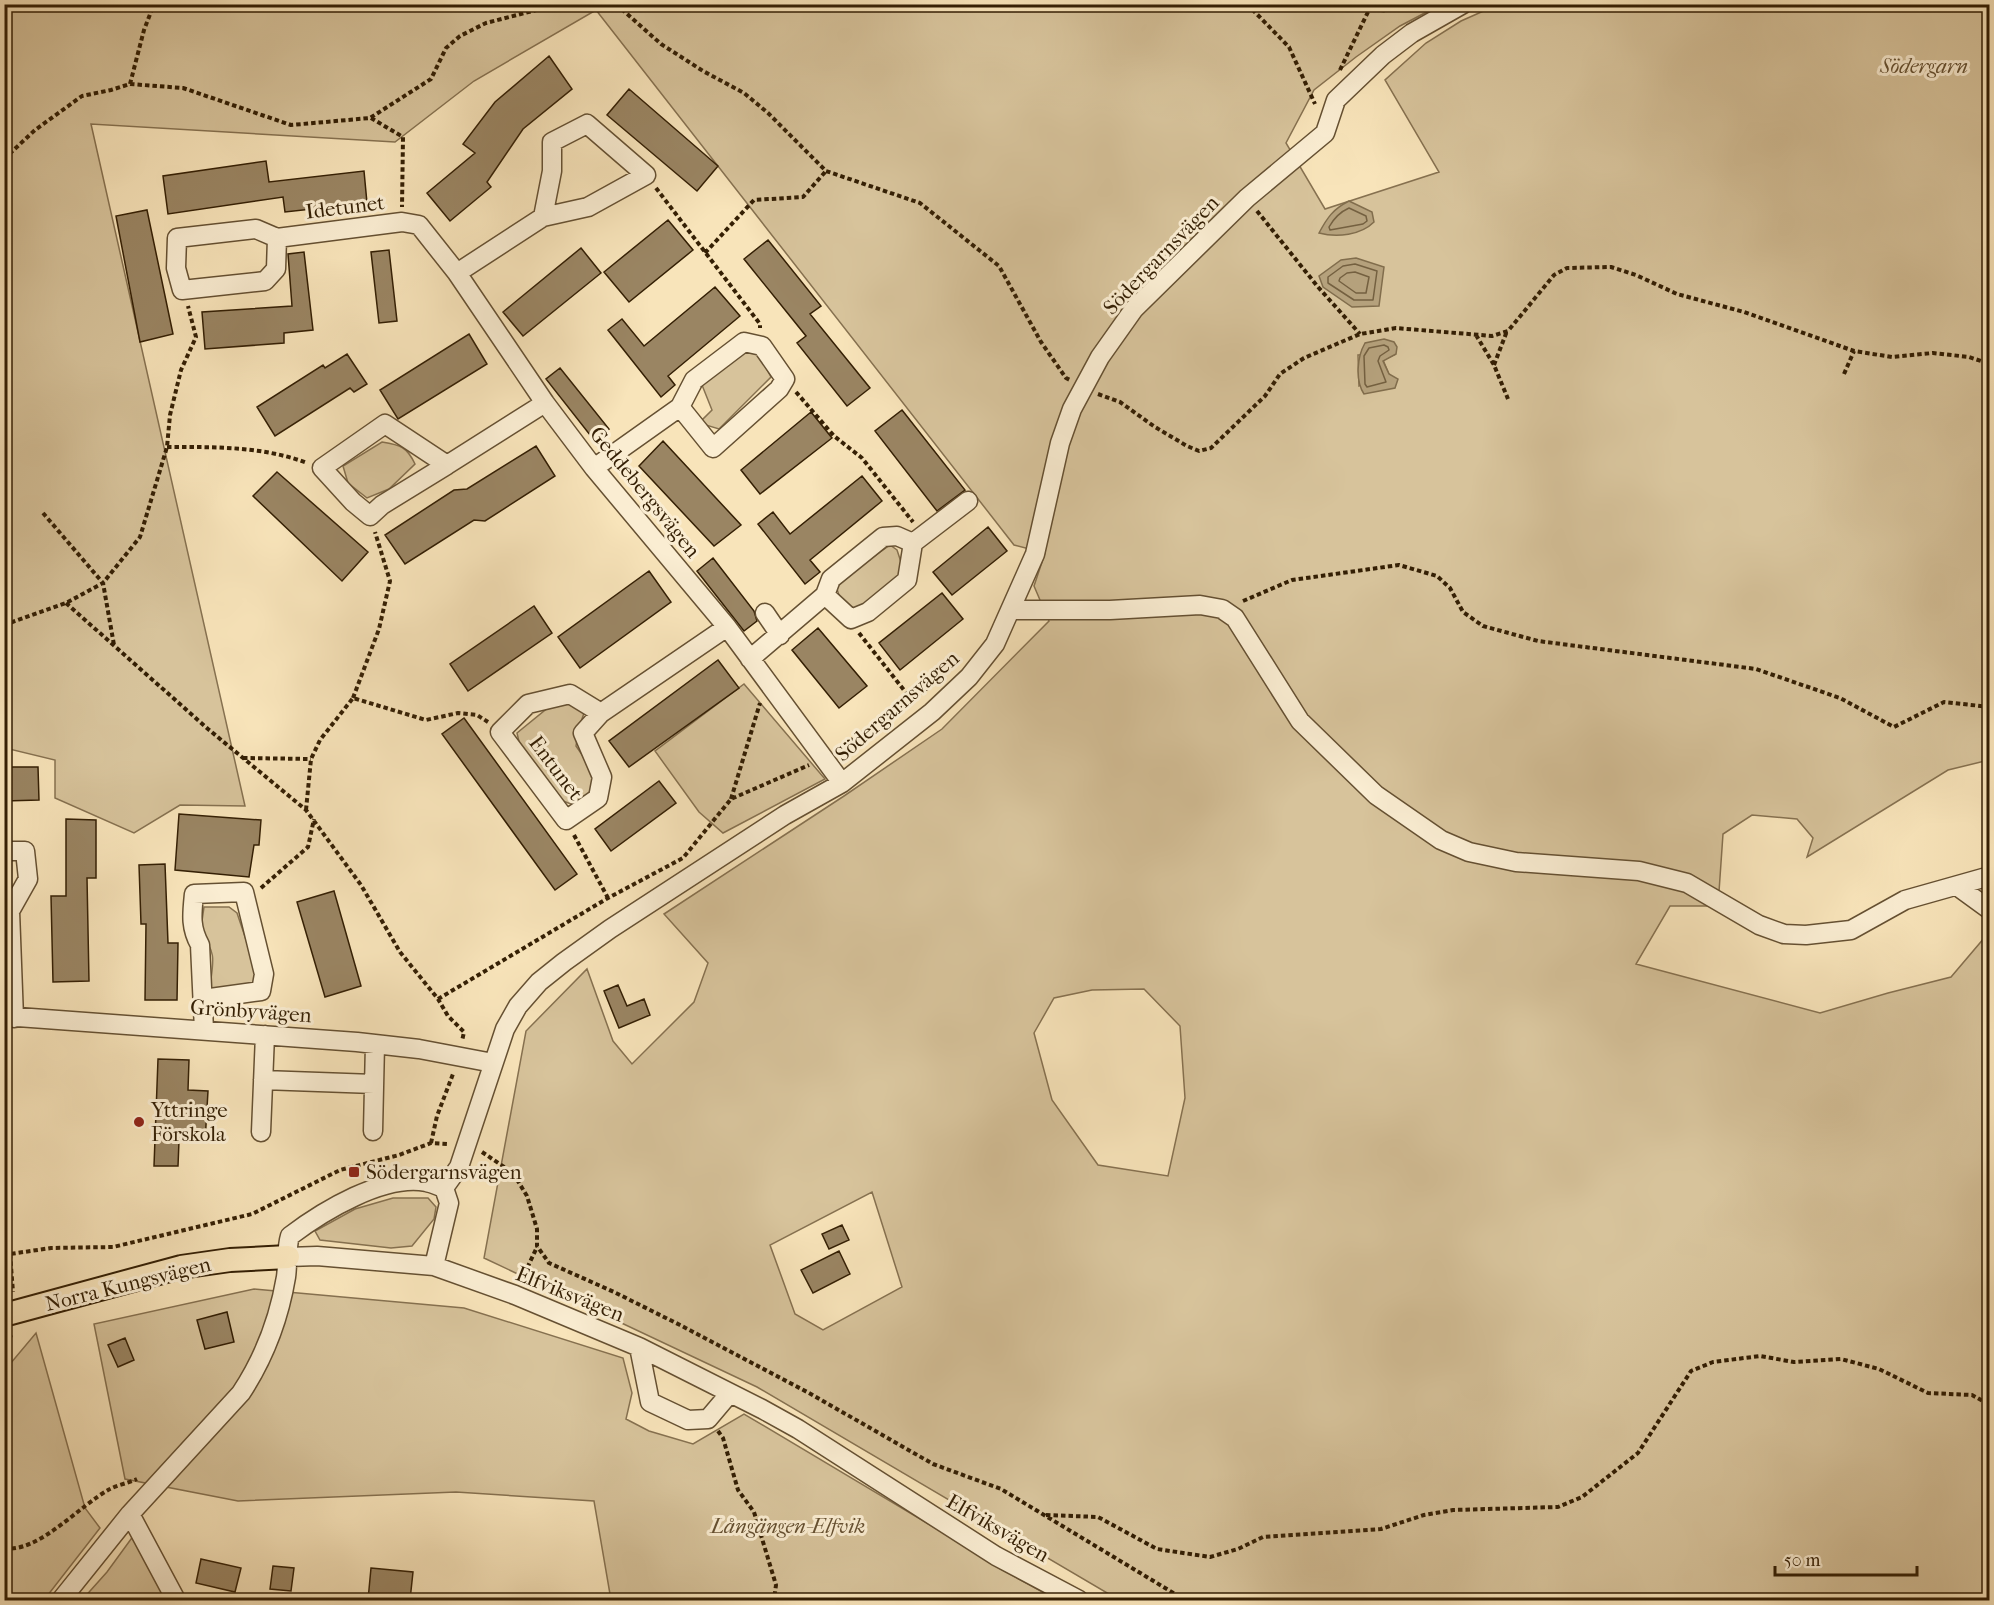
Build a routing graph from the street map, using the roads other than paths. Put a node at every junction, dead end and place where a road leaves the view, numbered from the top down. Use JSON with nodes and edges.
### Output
{"nodes":[{"id":1,"x":1463,"y":4,"type":"edge"},
{"id":2,"x":543,"y":217,"type":"junction"},
{"id":3,"x":411,"y":224,"type":"joint"},
{"id":4,"x":277,"y":238,"type":"junction"},
{"id":5,"x":457,"y":273,"type":"junction"},
{"id":6,"x":545,"y":403,"type":"junction"},
{"id":7,"x":680,"y":407,"type":"junction"},
{"id":8,"x":447,"y":465,"type":"junction"},
{"id":9,"x":594,"y":468,"type":"junction"},
{"id":10,"x":968,"y":501,"type":"dead end"},
{"id":11,"x":913,"y":543,"type":"junction"},
{"id":12,"x":825,"y":595,"type":"junction"},
{"id":13,"x":1012,"y":610,"type":"junction"},
{"id":14,"x":765,"y":613,"type":"dead end"},
{"id":15,"x":727,"y":627,"type":"junction"},
{"id":16,"x":780,"y":635,"type":"junction"},
{"id":17,"x":750,"y":659,"type":"junction"},
{"id":18,"x":602,"y":713,"type":"junction"},
{"id":19,"x":842,"y":783,"type":"junction"},
{"id":20,"x":4,"y":851,"type":"edge"},
{"id":21,"x":1989,"y":876,"type":"edge"},
{"id":22,"x":1957,"y":886,"type":"junction"},
{"id":23,"x":7,"y":910,"type":"edge"},
{"id":24,"x":1989,"y":910,"type":"edge"},
{"id":25,"x":203,"y":999,"type":"junction"},
{"id":26,"x":9,"y":1017,"type":"edge"},
{"id":27,"x":204,"y":1030,"type":"junction"},
{"id":28,"x":265,"y":1035,"type":"junction"},
{"id":29,"x":375,"y":1044,"type":"junction"},
{"id":30,"x":493,"y":1063,"type":"junction"},
{"id":31,"x":263,"y":1080,"type":"junction"},
{"id":32,"x":374,"y":1084,"type":"junction"},
{"id":33,"x":373,"y":1131,"type":"dead end"},
{"id":34,"x":261,"y":1132,"type":"dead end"},
{"id":35,"x":444,"y":1188,"type":"junction"},
{"id":36,"x":288,"y":1257,"type":"junction"},
{"id":37,"x":434,"y":1266,"type":"junction"},
{"id":38,"x":10,"y":1315,"type":"edge"},
{"id":39,"x":639,"y":1347,"type":"junction"},
{"id":40,"x":730,"y":1394,"type":"junction"},
{"id":41,"x":130,"y":1514,"type":"junction"},
{"id":42,"x":61,"y":1600,"type":"edge"},
{"id":43,"x":176,"y":1600,"type":"edge"},
{"id":44,"x":1079,"y":1600,"type":"edge"}],
"edges":[{"from":1,"to":13,"type":"street","name":"Södergarnsvägen"},
{"from":2,"to":2,"type":"street"},
{"from":2,"to":5,"type":"street"},
{"from":3,"to":4,"type":"street","name":"Idetunet"},
{"from":3,"to":5,"type":"street","name":"Geddebergsvägen"},
{"from":4,"to":4,"type":"street","name":"Idetunet"},
{"from":5,"to":6,"type":"street","name":"Geddebergsvägen"},
{"from":6,"to":8,"type":"street"},
{"from":6,"to":9,"type":"street","name":"Geddebergsvägen"},
{"from":7,"to":7,"type":"street"},
{"from":7,"to":9,"type":"street"},
{"from":8,"to":8,"type":"street"},
{"from":9,"to":15,"type":"street","name":"Geddebergsvägen"},
{"from":10,"to":11,"type":"street"},
{"from":11,"to":12,"type":"street"},
{"from":11,"to":12,"type":"street"},
{"from":12,"to":16,"type":"street"},
{"from":13,"to":19,"type":"street","name":"Södergarnsvägen"},
{"from":13,"to":22,"type":"street"},
{"from":14,"to":16,"type":"street"},
{"from":15,"to":17,"type":"street","name":"Geddebergsvägen"},
{"from":15,"to":18,"type":"street","name":"Entunet"},
{"from":16,"to":17,"type":"street"},
{"from":17,"to":19,"type":"street","name":"Geddebergsvägen"},
{"from":18,"to":18,"type":"street","name":"Entunet"},
{"from":19,"to":30,"type":"street","name":"Södergarnsvägen"},
{"from":20,"to":23,"type":"street"},
{"from":21,"to":22,"type":"street"},
{"from":22,"to":24,"type":"street"},
{"from":23,"to":26,"type":"street"},
{"from":25,"to":25,"type":"street"},
{"from":25,"to":27,"type":"street"},
{"from":26,"to":27,"type":"street","name":"Grönbyvägen"},
{"from":27,"to":28,"type":"street","name":"Grönbyvägen"},
{"from":28,"to":29,"type":"street","name":"Grönbyvägen"},
{"from":28,"to":31,"type":"street"},
{"from":29,"to":30,"type":"street","name":"Grönbyvägen"},
{"from":29,"to":32,"type":"street"},
{"from":30,"to":35,"type":"street","name":"Södergarnsvägen"},
{"from":31,"to":32,"type":"street"},
{"from":31,"to":34,"type":"street"},
{"from":32,"to":33,"type":"street"},
{"from":35,"to":36,"type":"street"},
{"from":35,"to":37,"type":"street"},
{"from":36,"to":37,"type":"street","name":"Elfviksvägen"},
{"from":36,"to":38,"type":"main road","name":"Norra Kungsvägen"},
{"from":36,"to":41,"type":"street"},
{"from":37,"to":39,"type":"street","name":"Elfviksvägen"},
{"from":39,"to":40,"type":"street","name":"Elfviksvägen"},
{"from":39,"to":40,"type":"street"},
{"from":40,"to":44,"type":"street","name":"Elfviksvägen"},
{"from":41,"to":42,"type":"street"},
{"from":41,"to":43,"type":"street"}]}
